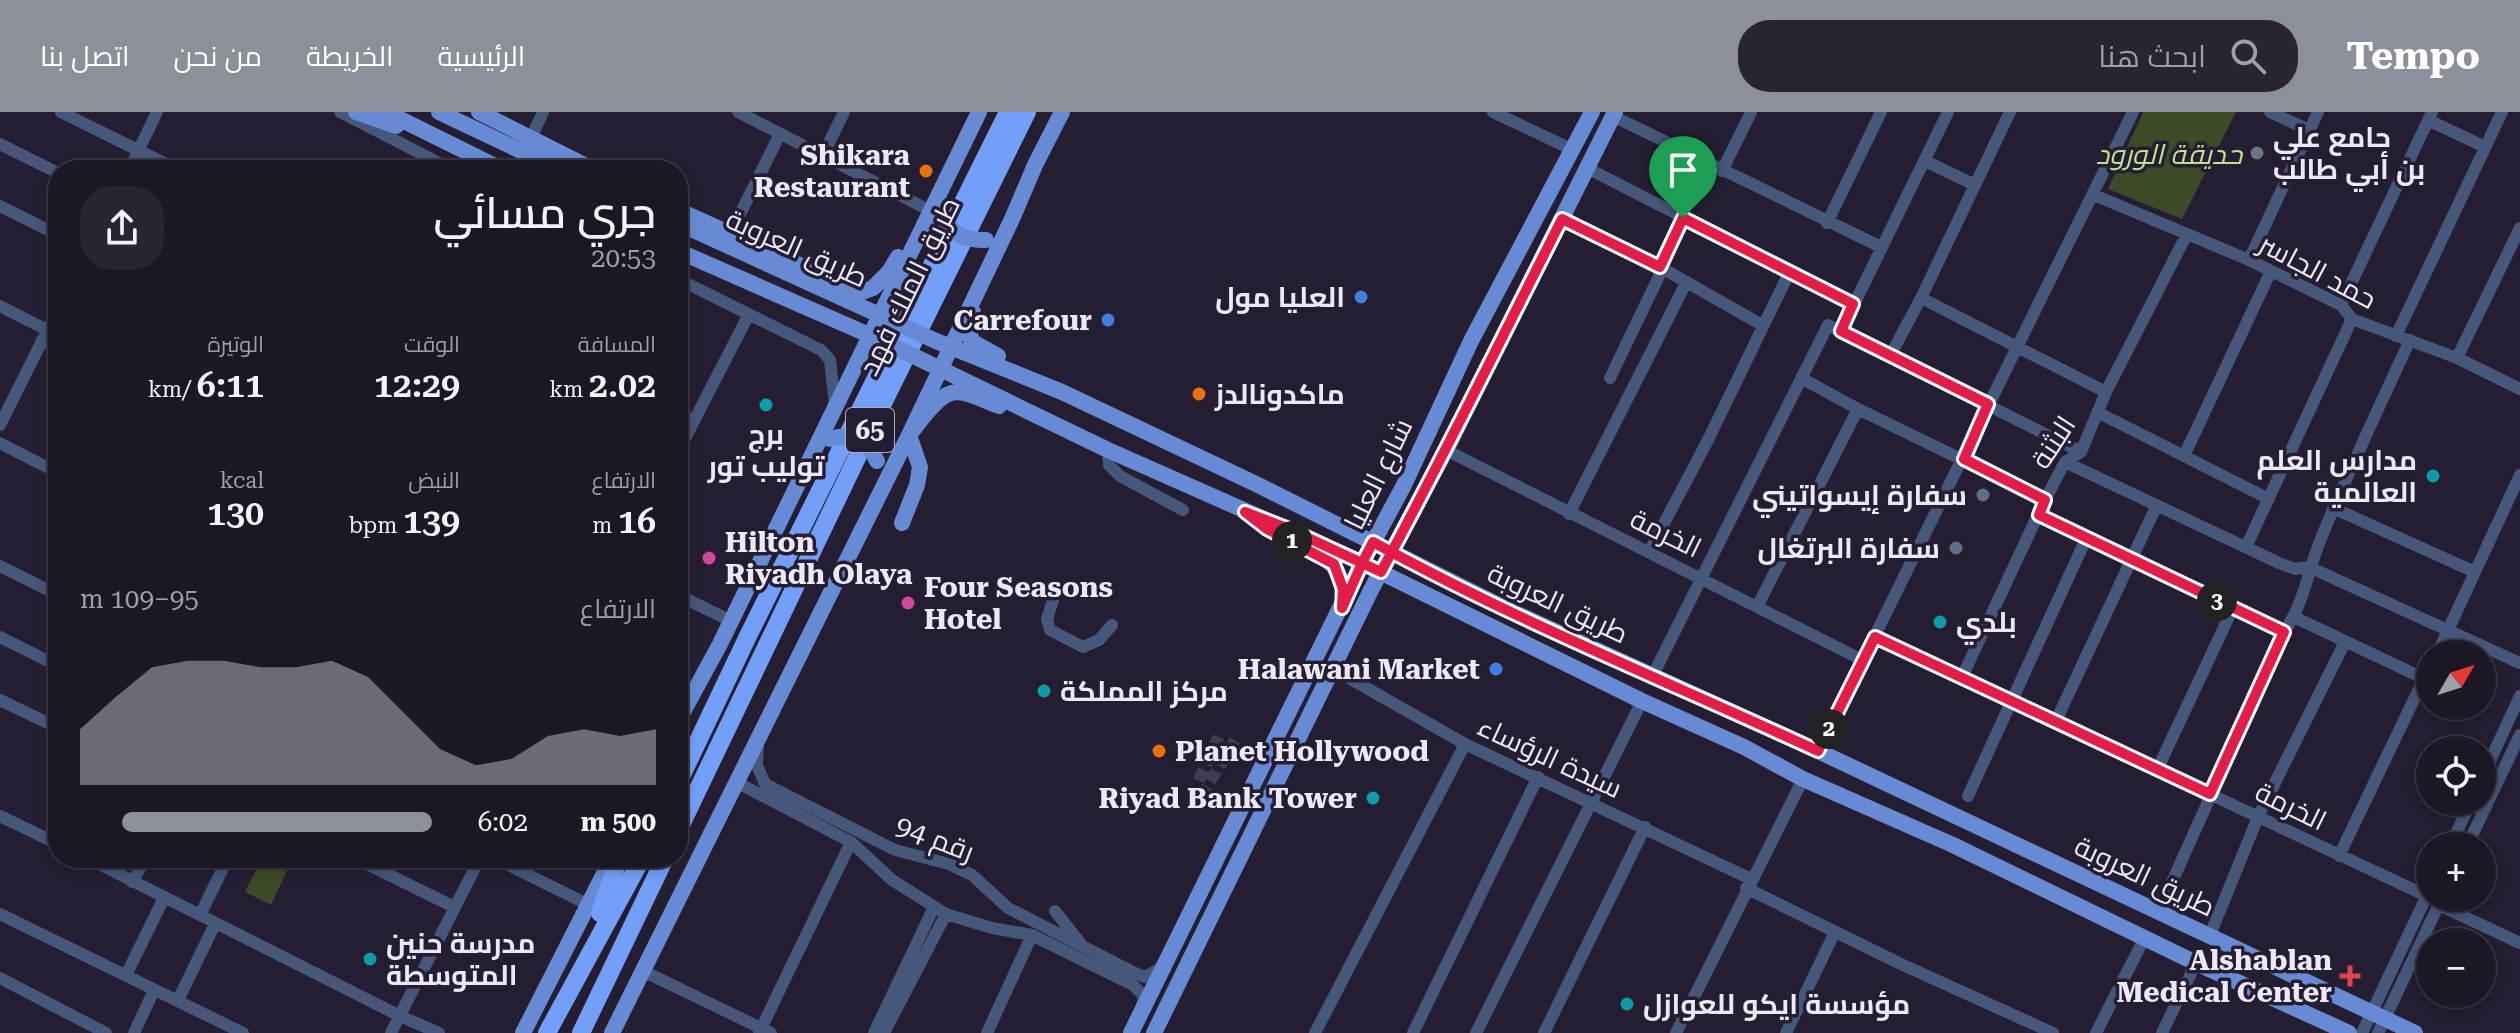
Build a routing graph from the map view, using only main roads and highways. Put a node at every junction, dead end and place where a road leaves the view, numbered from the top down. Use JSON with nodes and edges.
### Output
{"nodes":[{"id":1,"x":356,"y":112,"type":"edge"},
{"id":2,"x":386,"y":112,"type":"edge"},
{"id":3,"x":439,"y":112,"type":"edge"},
{"id":4,"x":479,"y":112,"type":"edge"},
{"id":5,"x":1008,"y":112,"type":"edge"},
{"id":6,"x":1027,"y":112,"type":"edge"},
{"id":7,"x":1062,"y":112,"type":"edge"},
{"id":8,"x":1592,"y":112,"type":"edge"},
{"id":9,"x":1610,"y":113,"type":"edge"},
{"id":10,"x":975,"y":120,"type":"edge"},
{"id":11,"x":462,"y":150,"type":"junction"},
{"id":12,"x":482,"y":160,"type":"edge"},
{"id":13,"x":540,"y":160,"type":"edge"},
{"id":14,"x":574,"y":160,"type":"edge"},
{"id":15,"x":1035,"y":165,"type":"junction"},
{"id":16,"x":688,"y":215,"type":"edge"},
{"id":17,"x":688,"y":228,"type":"edge"},
{"id":18,"x":688,"y":255,"type":"edge"},
{"id":19,"x":819,"y":287,"type":"junction"},
{"id":20,"x":838,"y":287,"type":"junction"},
{"id":21,"x":978,"y":290,"type":"junction"},
{"id":22,"x":862,"y":307,"type":"junction"},
{"id":23,"x":883,"y":316,"type":"junction"},
{"id":24,"x":872,"y":336,"type":"junction"},
{"id":25,"x":943,"y":344,"type":"junction"},
{"id":26,"x":933,"y":365,"type":"junction"},
{"id":27,"x":1062,"y":392,"type":"junction"},
{"id":28,"x":1047,"y":419,"type":"junction"},
{"id":29,"x":909,"y":435,"type":"junction"},
{"id":30,"x":807,"y":464,"type":"junction"},
{"id":31,"x":876,"y":499,"type":"junction"},
{"id":32,"x":1245,"y":512,"type":"junction"},
{"id":33,"x":902,"y":523,"type":"dead end"},
{"id":34,"x":1373,"y":542,"type":"junction"},
{"id":35,"x":1392,"y":552,"type":"junction"},
{"id":36,"x":1362,"y":563,"type":"junction"},
{"id":37,"x":1381,"y":572,"type":"junction"},
{"id":38,"x":1342,"y":608,"type":"junction"},
{"id":39,"x":688,"y":702,"type":"edge"},
{"id":40,"x":688,"y":762,"type":"edge"},
{"id":41,"x":688,"y":810,"type":"edge"},
{"id":42,"x":607,"y":868,"type":"edge"},
{"id":43,"x":615,"y":868,"type":"edge"},
{"id":44,"x":636,"y":868,"type":"edge"},
{"id":45,"x":660,"y":868,"type":"edge"},
{"id":46,"x":587,"y":958,"type":"junction"},
{"id":47,"x":598,"y":1000,"type":"junction"},
{"id":48,"x":1140,"y":1015,"type":"junction"},
{"id":49,"x":2379,"y":1021,"type":"edge"},
{"id":50,"x":1156,"y":1029,"type":"edge"},
{"id":51,"x":523,"y":1033,"type":"edge"},
{"id":52,"x":547,"y":1033,"type":"edge"},
{"id":53,"x":581,"y":1033,"type":"edge"},
{"id":54,"x":594,"y":1033,"type":"edge"},
{"id":55,"x":612,"y":1033,"type":"edge"},
{"id":56,"x":1131,"y":1033,"type":"edge"},
{"id":57,"x":2349,"y":1033,"type":"edge"},
{"id":58,"x":2415,"y":1033,"type":"edge"}],
"edges":[{"from":1,"to":11,"type":"main road"},
{"from":2,"to":11,"type":"main road"},
{"from":3,"to":13,"type":"main road"},
{"from":4,"to":14,"type":"main road"},
{"from":5,"to":40,"type":"highway","name":"طريق الملك فهد","number":"65"},
{"from":6,"to":41,"type":"highway","name":"طريق الملك فهد","number":"65"},
{"from":7,"to":15,"type":"main road"},
{"from":8,"to":34,"type":"main road","name":"شارع العليا"},
{"from":9,"to":35,"type":"main road","name":"شارع العليا"},
{"from":10,"to":15,"type":"main road","bridge":true},
{"from":10,"to":20,"type":"main road"},
{"from":10,"to":23,"type":"main road"},
{"from":11,"to":12,"type":"main road"},
{"from":15,"to":21,"type":"main road"},
{"from":16,"to":20,"type":"main road"},
{"from":17,"to":19,"type":"main road","name":"طريق العروبة"},
{"from":18,"to":24,"type":"main road","name":"طريق العروبة"},
{"from":19,"to":20,"type":"main road"},
{"from":19,"to":22,"type":"main road","name":"طريق العروبة"},
{"from":20,"to":22,"type":"main road"},
{"from":21,"to":25,"type":"main road"},
{"from":21,"to":27,"type":"main road"},
{"from":22,"to":23,"type":"main road","name":"طريق العروبة"},
{"from":23,"to":24,"type":"main road"},
{"from":23,"to":25,"type":"main road","name":"طريق العروبة","bridge":true},
{"from":24,"to":26,"type":"main road","name":"طريق العروبة","bridge":true},
{"from":24,"to":30,"type":"main road"},
{"from":25,"to":26,"type":"main road"},
{"from":25,"to":27,"type":"main road","name":"طريق العروبة"},
{"from":26,"to":28,"type":"main road","name":"طريق العروبة"},
{"from":26,"to":29,"type":"main road"},
{"from":27,"to":34,"type":"main road","name":"طريق العروبة"},
{"from":28,"to":29,"type":"main road"},
{"from":28,"to":32,"type":"main road","name":"طريق العروبة"},
{"from":29,"to":31,"type":"main road"},
{"from":29,"to":33,"type":"main road"},
{"from":30,"to":31,"type":"main road","bridge":true},
{"from":30,"to":39,"type":"main road"},
{"from":31,"to":55,"type":"main road"},
{"from":32,"to":36,"type":"main road","name":"طريق العروبة"},
{"from":32,"to":38,"type":"main road"},
{"from":34,"to":35,"type":"main road","name":"طريق العروبة"},
{"from":34,"to":36,"type":"main road","name":"شارع العليا"},
{"from":35,"to":37,"type":"main road","name":"شارع العليا"},
{"from":35,"to":49,"type":"main road","name":"طريق العروبة"},
{"from":36,"to":37,"type":"main road","name":"طريق العروبة"},
{"from":36,"to":38,"type":"main road","name":"شارع العليا"},
{"from":37,"to":50,"type":"main road","name":"شارع العليا"},
{"from":37,"to":57,"type":"main road","name":"طريق العروبة"},
{"from":38,"to":48,"type":"main road","name":"شارع العليا"},
{"from":42,"to":51,"type":"main road"},
{"from":43,"to":46,"type":"highway"},
{"from":44,"to":46,"type":"highway"},
{"from":45,"to":47,"type":"highway"},
{"from":46,"to":52,"type":"highway"},
{"from":47,"to":53,"type":"highway"},
{"from":47,"to":54,"type":"highway"},
{"from":48,"to":50,"type":"main road"},
{"from":48,"to":56,"type":"main road","name":"شارع العليا"},
{"from":49,"to":58,"type":"main road","name":"طريق العروبة"}]}
